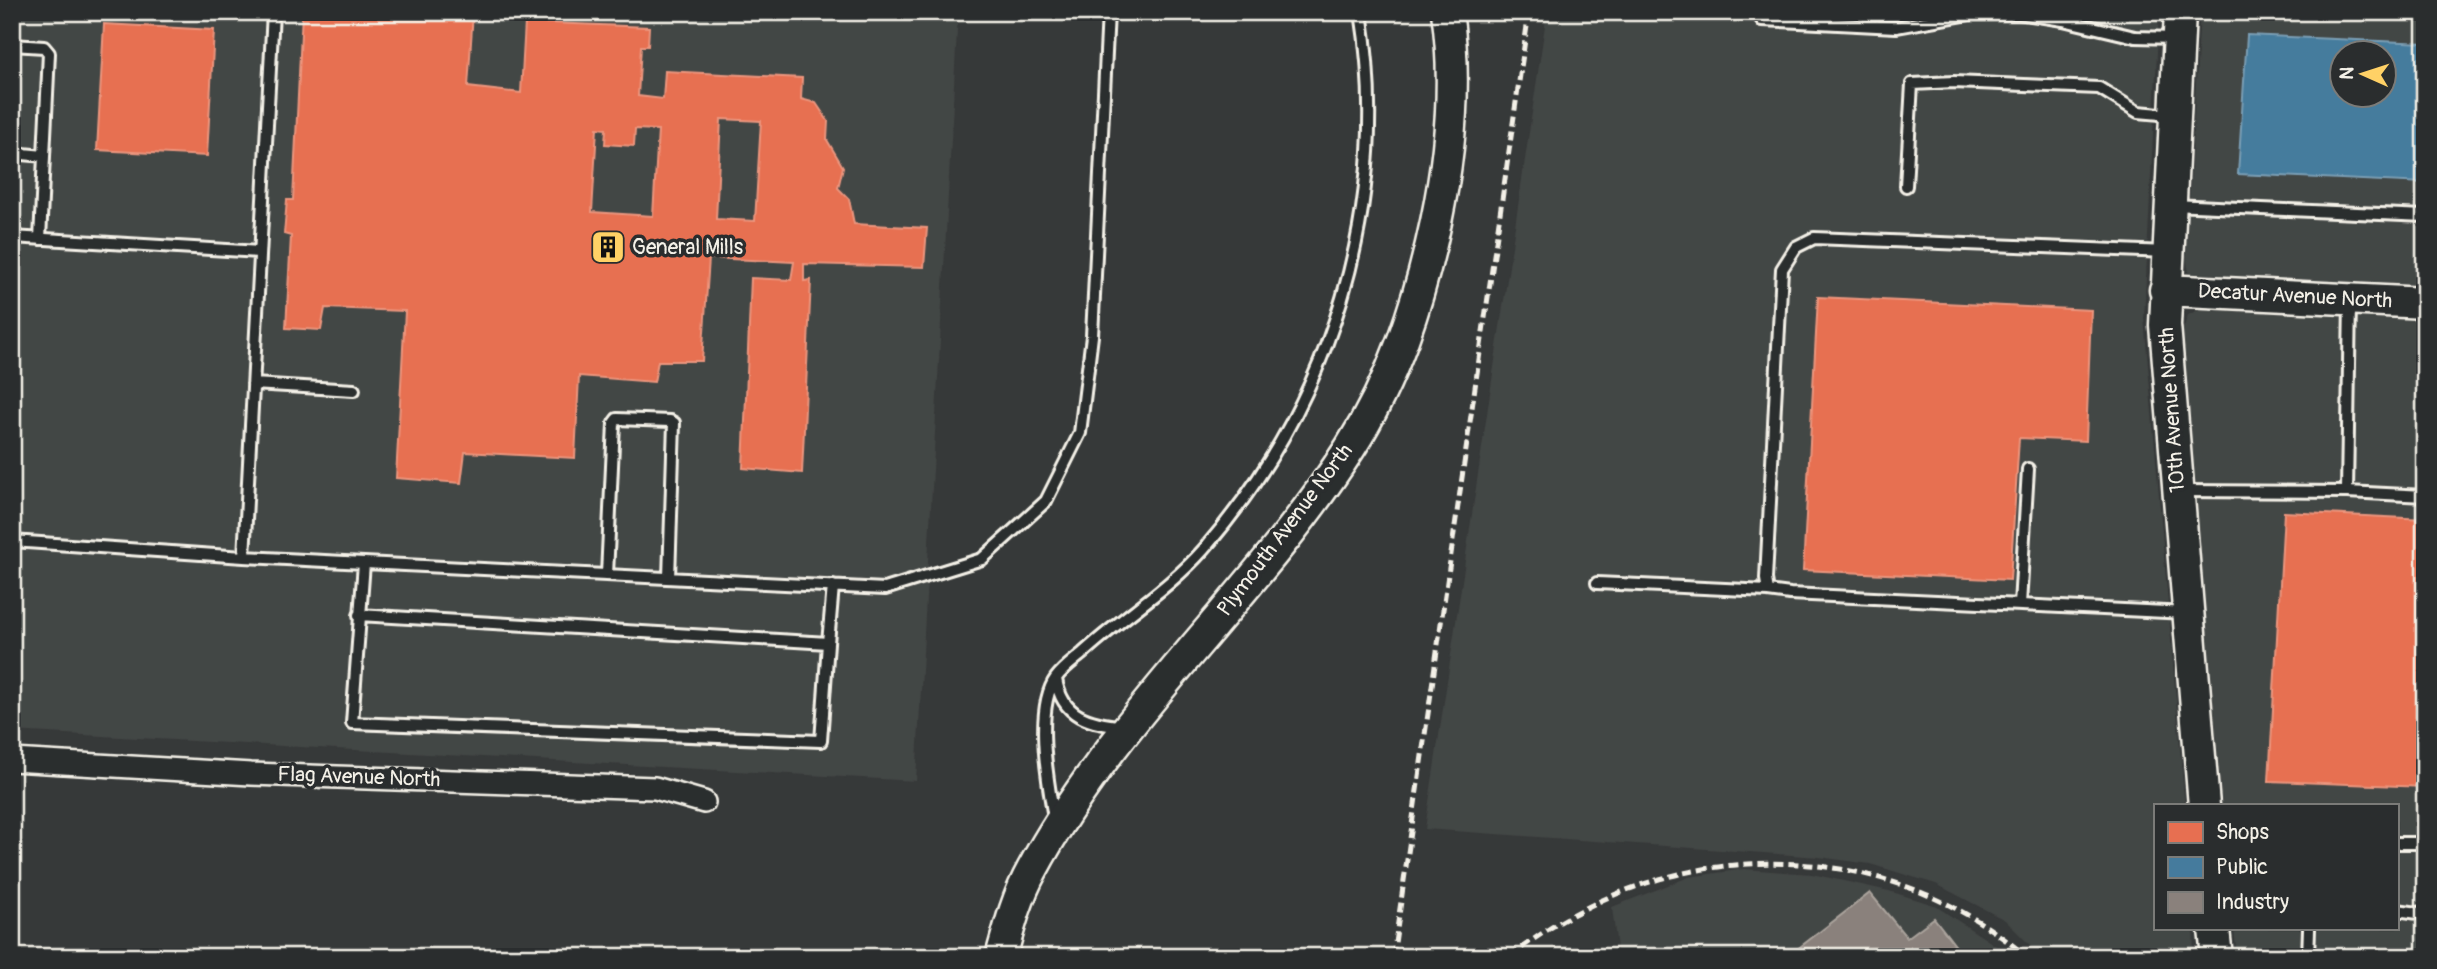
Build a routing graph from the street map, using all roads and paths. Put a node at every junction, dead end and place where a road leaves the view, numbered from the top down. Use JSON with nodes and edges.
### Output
{"nodes":[{"id":1,"x":273,"y":12,"type":"edge"},
{"id":2,"x":1108,"y":12,"type":"edge"},
{"id":3,"x":1361,"y":12,"type":"edge"},
{"id":4,"x":1447,"y":12,"type":"edge"},
{"id":5,"x":1757,"y":12,"type":"edge"},
{"id":6,"x":2180,"y":25,"type":"edge"},
{"id":7,"x":12,"y":45,"type":"edge"},
{"id":8,"x":2174,"y":115,"type":"junction"},
{"id":9,"x":12,"y":153,"type":"edge"},
{"id":10,"x":44,"y":156,"type":"junction"},
{"id":11,"x":1906,"y":186,"type":"dead end"},
{"id":12,"x":2169,"y":205,"type":"junction"},
{"id":13,"x":2425,"y":216,"type":"edge"},
{"id":14,"x":12,"y":237,"type":"edge"},
{"id":15,"x":40,"y":239,"type":"junction"},
{"id":16,"x":260,"y":252,"type":"junction"},
{"id":17,"x":2167,"y":252,"type":"junction"},
{"id":18,"x":2165,"y":290,"type":"junction"},
{"id":19,"x":2350,"y":299,"type":"junction"},
{"id":20,"x":2425,"y":303,"type":"edge"},
{"id":21,"x":253,"y":384,"type":"junction"},
{"id":22,"x":354,"y":390,"type":"dead end"},
{"id":23,"x":2028,"y":469,"type":"dead end"},
{"id":24,"x":2178,"y":492,"type":"junction"},
{"id":25,"x":2347,"y":492,"type":"junction"},
{"id":26,"x":2425,"y":496,"type":"edge"},
{"id":27,"x":12,"y":541,"type":"edge"},
{"id":28,"x":244,"y":557,"type":"junction"},
{"id":29,"x":364,"y":563,"type":"junction"},
{"id":30,"x":607,"y":575,"type":"junction"},
{"id":31,"x":669,"y":578,"type":"junction"},
{"id":32,"x":1597,"y":583,"type":"dead end"},
{"id":33,"x":833,"y":586,"type":"junction"},
{"id":34,"x":1768,"y":591,"type":"junction"},
{"id":35,"x":2020,"y":605,"type":"junction"},
{"id":36,"x":2187,"y":613,"type":"junction"},
{"id":37,"x":359,"y":615,"type":"junction"},
{"id":38,"x":828,"y":643,"type":"junction"},
{"id":39,"x":1056,"y":678,"type":"junction"},
{"id":40,"x":1130,"y":728,"type":"junction"},
{"id":41,"x":12,"y":760,"type":"edge"},
{"id":42,"x":704,"y":802,"type":"dead end"},
{"id":43,"x":2204,"y":804,"type":"edge"},
{"id":44,"x":1056,"y":827,"type":"junction"},
{"id":45,"x":2398,"y":843,"type":"edge"},
{"id":46,"x":2425,"y":843,"type":"edge"},
{"id":47,"x":2398,"y":910,"type":"edge"},
{"id":48,"x":2425,"y":914,"type":"edge"},
{"id":49,"x":2214,"y":930,"type":"edge"},
{"id":50,"x":2309,"y":930,"type":"edge"},
{"id":51,"x":1000,"y":957,"type":"edge"},
{"id":52,"x":2217,"y":957,"type":"edge"},
{"id":53,"x":2308,"y":957,"type":"edge"}],
"edges":[{"from":1,"to":16,"type":"lane"},
{"from":2,"to":33,"type":"lane"},
{"from":3,"to":39,"type":"lane"},
{"from":4,"to":40,"type":"street","name":"Plymouth Avenue North"},
{"from":5,"to":6,"type":"lane"},
{"from":6,"to":8,"type":"street","name":"10th Avenue North"},
{"from":7,"to":10,"type":"lane"},
{"from":8,"to":11,"type":"lane"},
{"from":8,"to":12,"type":"street","name":"10th Avenue North"},
{"from":9,"to":10,"type":"lane"},
{"from":10,"to":15,"type":"lane"},
{"from":12,"to":13,"type":"lane"},
{"from":12,"to":17,"type":"street","name":"10th Avenue North"},
{"from":14,"to":15,"type":"lane"},
{"from":15,"to":16,"type":"lane"},
{"from":16,"to":21,"type":"lane"},
{"from":17,"to":18,"type":"street","name":"10th Avenue North"},
{"from":17,"to":34,"type":"lane"},
{"from":18,"to":19,"type":"street","name":"Decatur Avenue North"},
{"from":18,"to":24,"type":"street","name":"10th Avenue North"},
{"from":19,"to":20,"type":"street","name":"Decatur Avenue North"},
{"from":19,"to":25,"type":"lane"},
{"from":21,"to":22,"type":"lane"},
{"from":21,"to":28,"type":"lane"},
{"from":23,"to":35,"type":"lane"},
{"from":24,"to":25,"type":"lane"},
{"from":24,"to":36,"type":"street","name":"10th Avenue North"},
{"from":25,"to":26,"type":"lane"},
{"from":27,"to":28,"type":"lane"},
{"from":28,"to":29,"type":"lane"},
{"from":29,"to":30,"type":"lane"},
{"from":29,"to":37,"type":"lane"},
{"from":30,"to":31,"type":"lane"},
{"from":30,"to":31,"type":"lane"},
{"from":31,"to":33,"type":"lane"},
{"from":32,"to":34,"type":"lane"},
{"from":33,"to":38,"type":"lane"},
{"from":34,"to":35,"type":"lane"},
{"from":35,"to":36,"type":"lane"},
{"from":36,"to":43,"type":"street","name":"10th Avenue North"},
{"from":37,"to":38,"type":"lane"},
{"from":37,"to":38,"type":"lane"},
{"from":39,"to":40,"type":"lane"},
{"from":39,"to":44,"type":"lane"},
{"from":40,"to":44,"type":"street","name":"Plymouth Avenue North"},
{"from":41,"to":42,"type":"street","name":"Flag Avenue North"},
{"from":44,"to":51,"type":"street","name":"Plymouth Avenue North"},
{"from":45,"to":46,"type":"lane"},
{"from":47,"to":48,"type":"lane"},
{"from":49,"to":52,"type":"street"},
{"from":50,"to":53,"type":"lane"}]}
